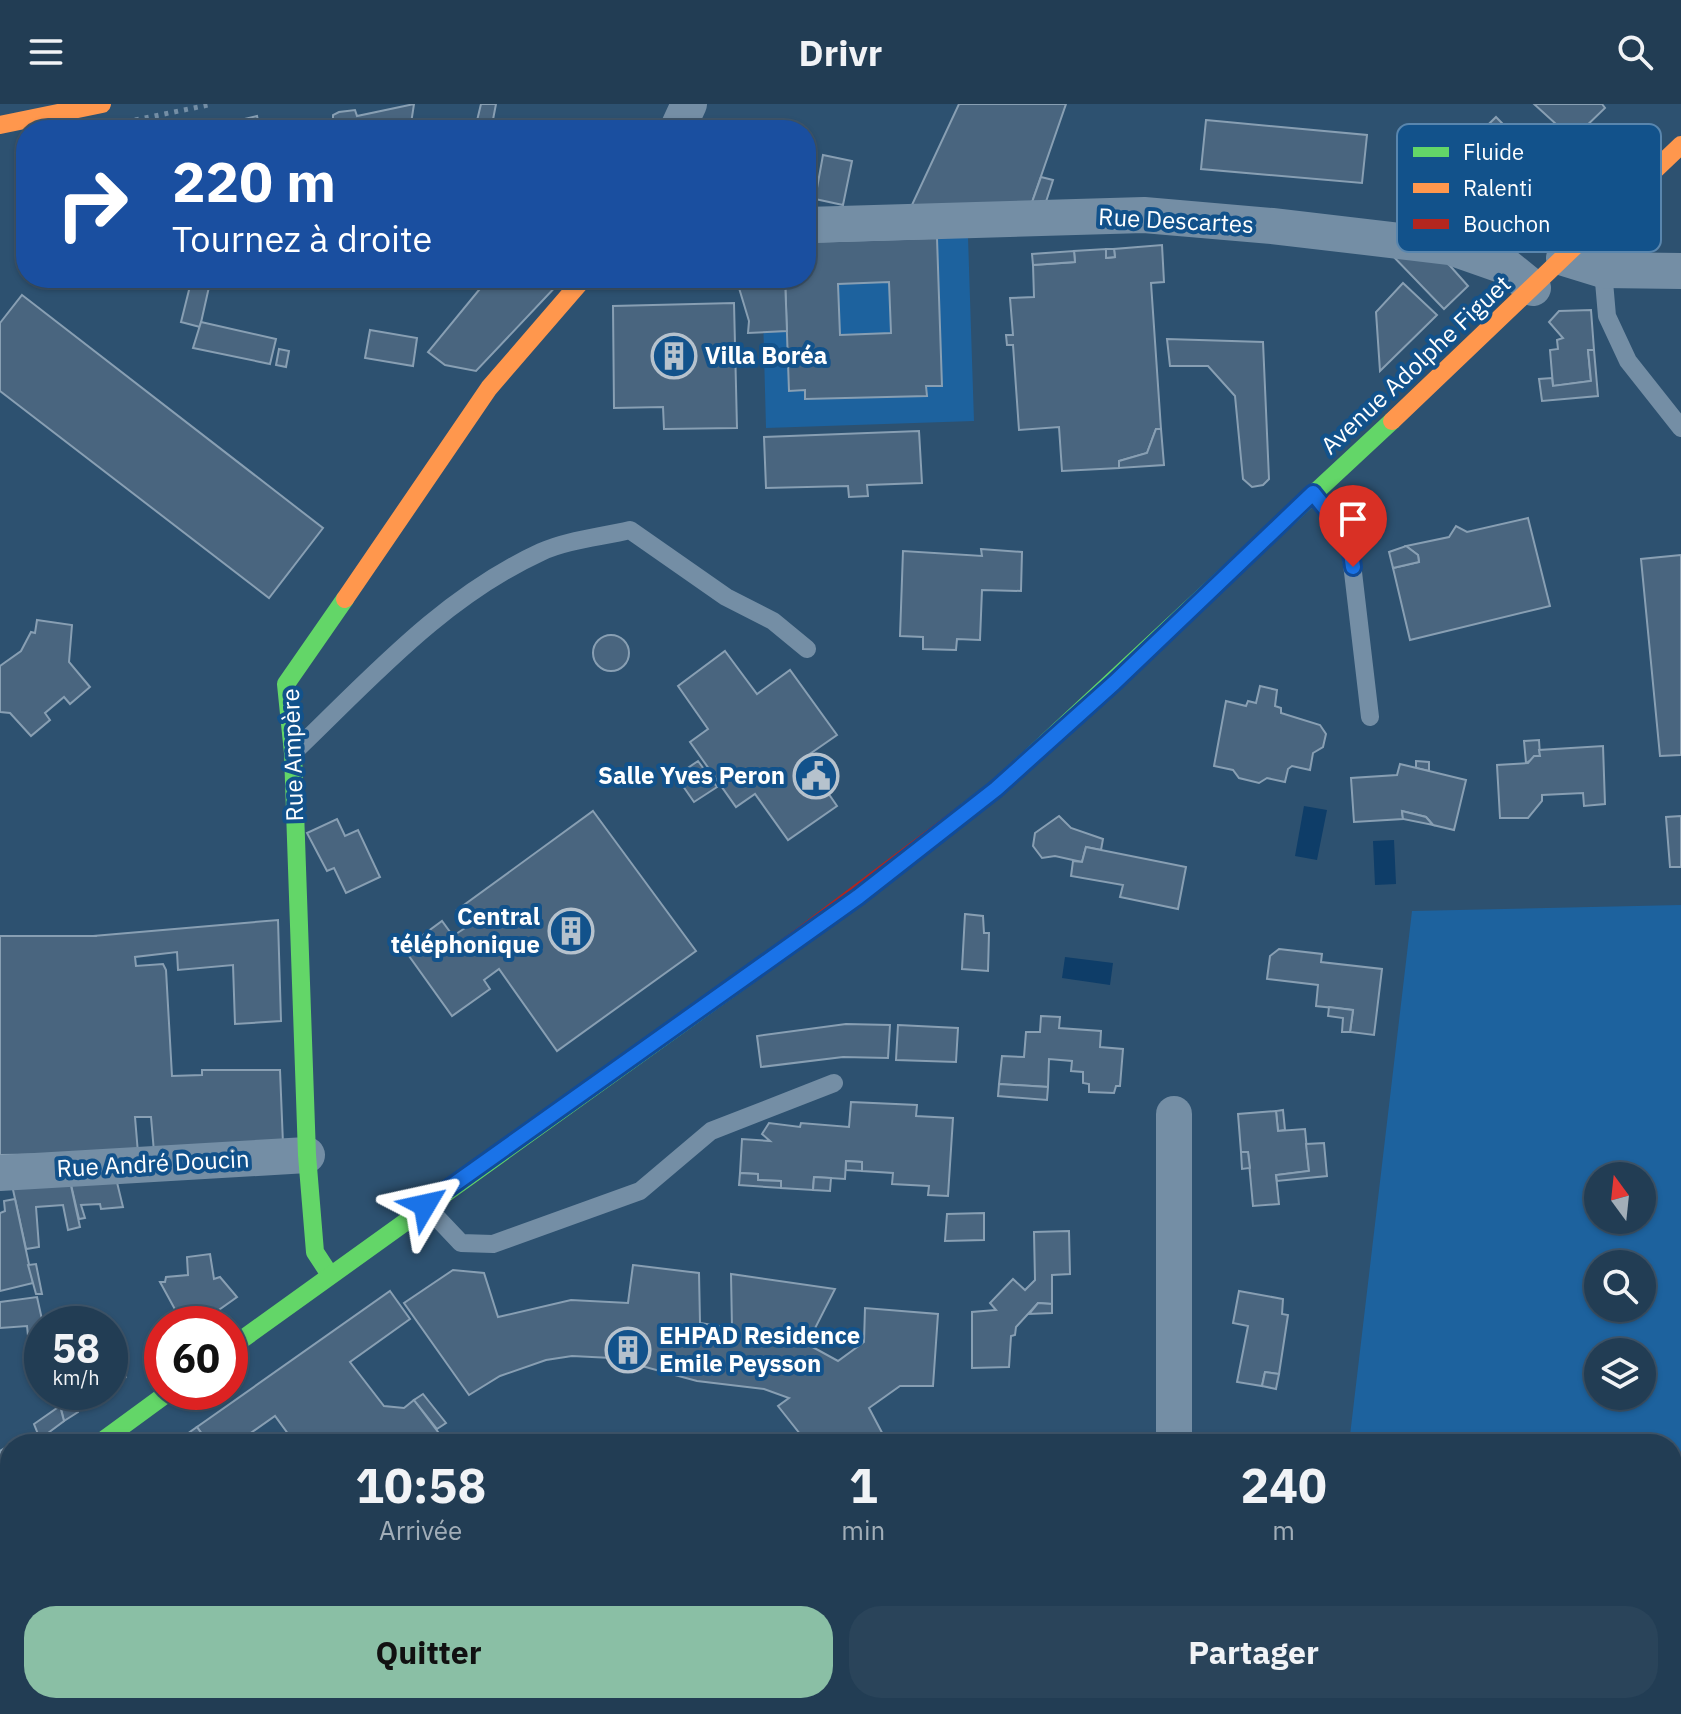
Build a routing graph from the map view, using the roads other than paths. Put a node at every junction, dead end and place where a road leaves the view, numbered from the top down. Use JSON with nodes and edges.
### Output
{"nodes":[{"id":1,"x":102,"y":104,"type":"edge"},
{"id":2,"x":24,"y":120,"type":"edge"},
{"id":3,"x":1681,"y":145,"type":"edge"},
{"id":4,"x":1661,"y":164,"type":"edge"},
{"id":5,"x":816,"y":225,"type":"edge"},
{"id":6,"x":1397,"y":241,"type":"edge"},
{"id":7,"x":1464,"y":252,"type":"edge"},
{"id":8,"x":1570,"y":252,"type":"edge"},
{"id":9,"x":1564,"y":258,"type":"junction"},
{"id":10,"x":1603,"y":270,"type":"junction"},
{"id":11,"x":1681,"y":271,"type":"edge"},
{"id":12,"x":575,"y":288,"type":"edge"},
{"id":13,"x":1533,"y":288,"type":"junction"},
{"id":14,"x":1681,"y":428,"type":"edge"},
{"id":15,"x":1313,"y":493,"type":"junction"},
{"id":16,"x":807,"y":649,"type":"dead end"},
{"id":17,"x":1370,"y":717,"type":"dead end"},
{"id":18,"x":293,"y":753,"type":"junction"},
{"id":19,"x":834,"y":1083,"type":"dead end"},
{"id":20,"x":1174,"y":1114,"type":"dead end"},
{"id":21,"x":307,"y":1155,"type":"junction"},
{"id":22,"x":0,"y":1173,"type":"edge"},
{"id":23,"x":425,"y":1205,"type":"junction"},
{"id":24,"x":330,"y":1275,"type":"junction"},
{"id":25,"x":248,"y":1335,"type":"edge"},
{"id":26,"x":144,"y":1410,"type":"edge"},
{"id":27,"x":112,"y":1434,"type":"edge"},
{"id":28,"x":1174,"y":1434,"type":"edge"}],
"edges":[{"from":1,"to":2,"type":"main road"},
{"from":3,"to":4,"type":"main road","name":"Avenue Adolphe Figuet"},
{"from":5,"to":6,"type":"street","name":"Rue Descartes"},
{"from":7,"to":13,"type":"street","name":"Rue Descartes"},
{"from":8,"to":9,"type":"main road","name":"Avenue Adolphe Figuet"},
{"from":9,"to":10,"type":"street"},
{"from":9,"to":13,"type":"main road","name":"Avenue Adolphe Figuet"},
{"from":10,"to":11,"type":"street"},
{"from":10,"to":14,"type":"lane"},
{"from":12,"to":18,"type":"main road","name":"Rue Ampère"},
{"from":13,"to":15,"type":"main road","name":"Avenue Adolphe Figuet"},
{"from":15,"to":17,"type":"lane"},
{"from":15,"to":23,"type":"main road","name":"Avenue Adolphe Figuet"},
{"from":16,"to":18,"type":"lane"},
{"from":18,"to":21,"type":"main road","name":"Rue Ampère"},
{"from":19,"to":23,"type":"lane"},
{"from":20,"to":28,"type":"street"},
{"from":21,"to":22,"type":"street","name":"Rue André Doucin"},
{"from":21,"to":24,"type":"main road","name":"Rue Ampère"},
{"from":23,"to":24,"type":"main road","name":"Avenue Adolphe Figuet"},
{"from":24,"to":25,"type":"main road","name":"Avenue Adolphe Figuet"},
{"from":26,"to":27,"type":"main road"}]}
